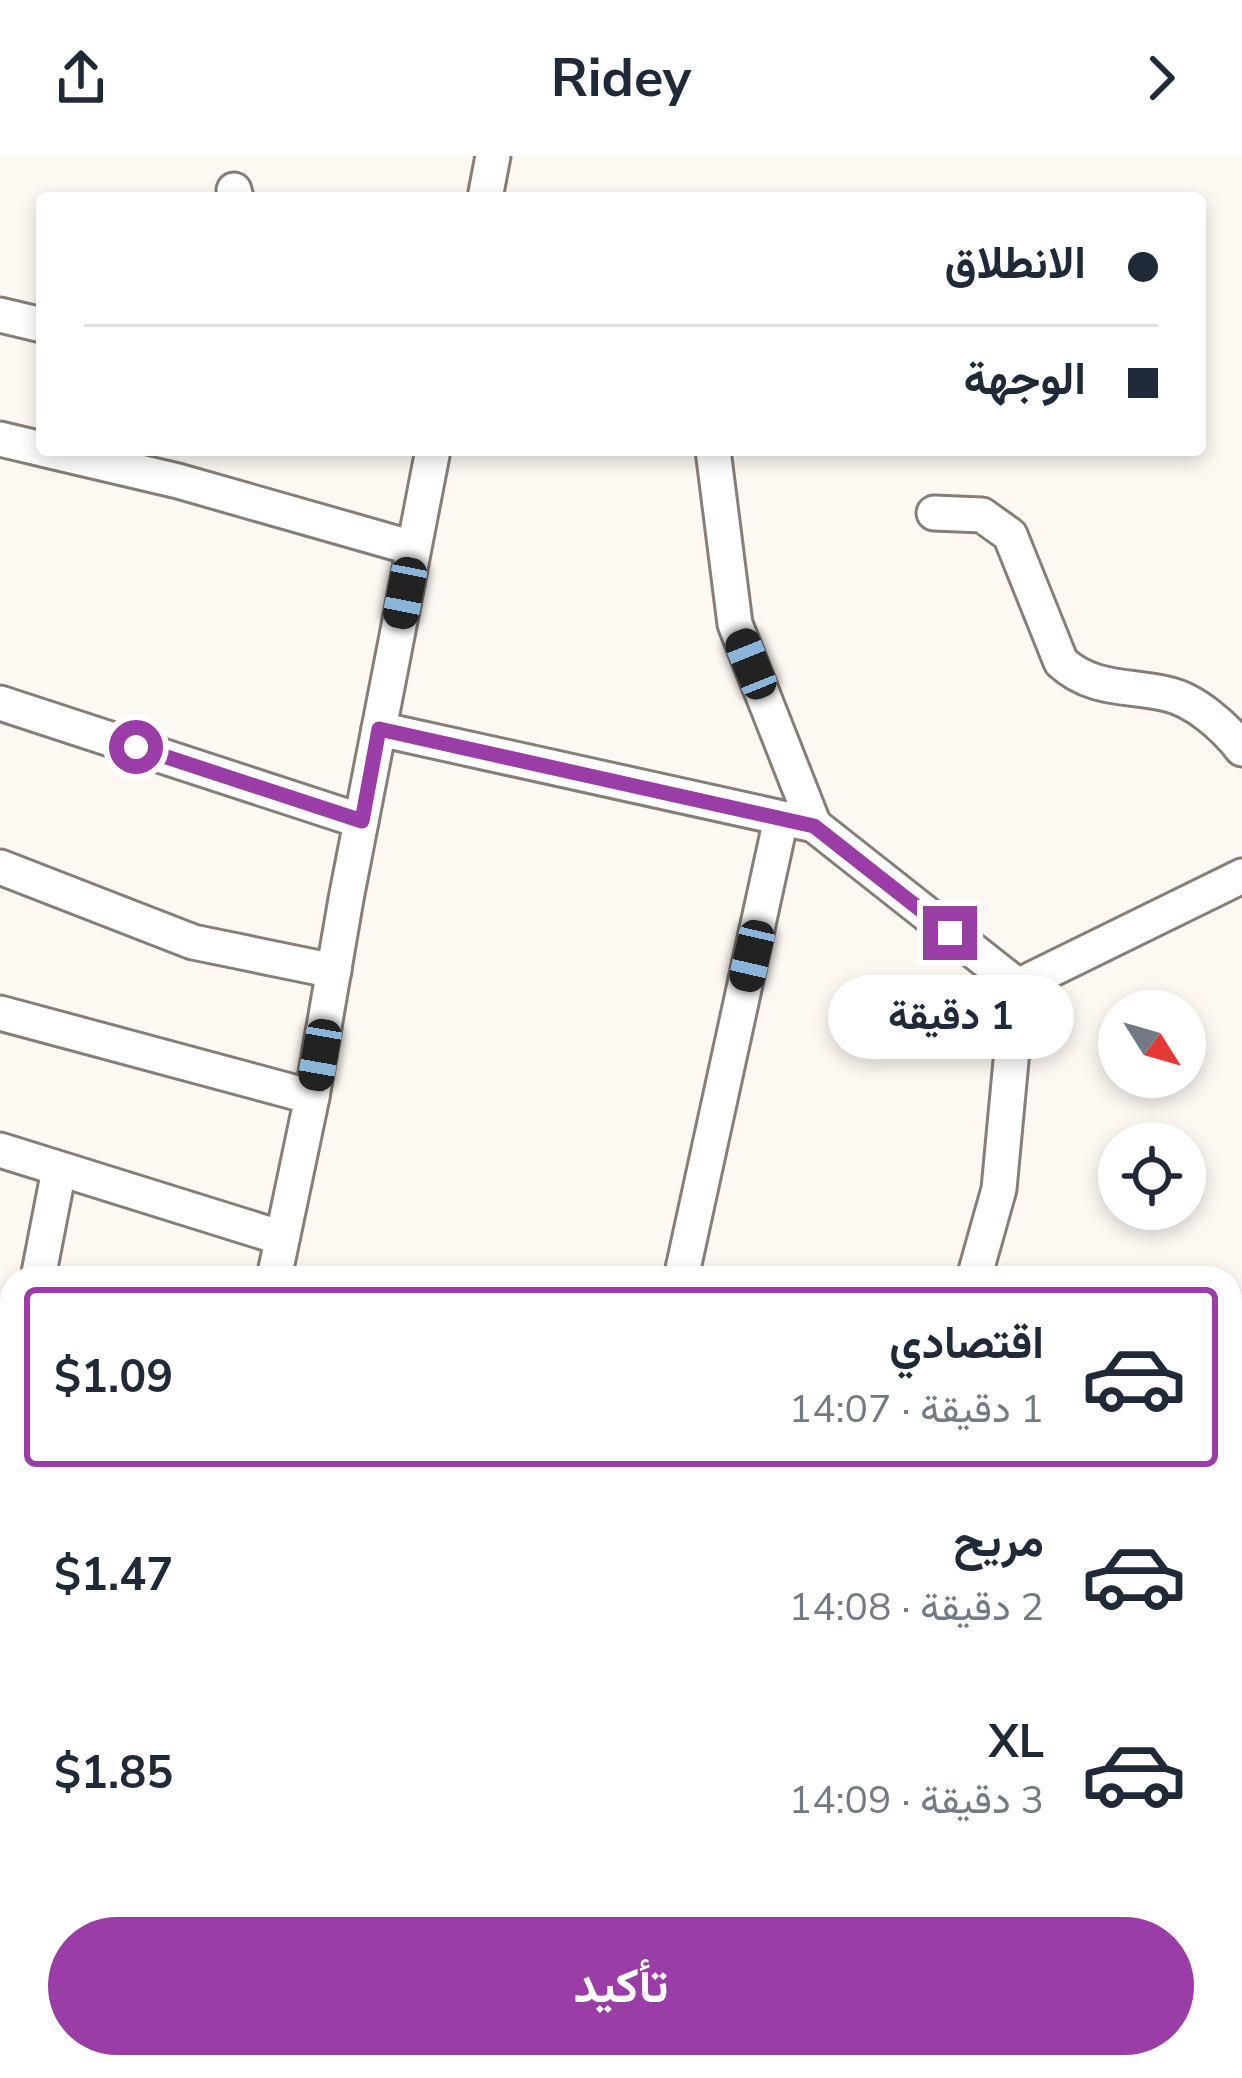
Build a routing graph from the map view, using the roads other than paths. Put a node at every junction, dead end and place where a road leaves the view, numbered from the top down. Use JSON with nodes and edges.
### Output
{"nodes":[{"id":1,"x":493,"y":156,"type":"edge"},
{"id":2,"x":486,"y":192,"type":"edge"},
{"id":3,"x":0,"y":315,"type":"edge"},
{"id":4,"x":36,"y":324,"type":"edge"},
{"id":5,"x":0,"y":440,"type":"edge"},
{"id":6,"x":36,"y":448,"type":"edge"},
{"id":7,"x":70,"y":456,"type":"edge"},
{"id":8,"x":432,"y":456,"type":"edge"},
{"id":9,"x":714,"y":456,"type":"edge"},
{"id":10,"x":934,"y":513,"type":"dead end"},
{"id":11,"x":413,"y":548,"type":"junction"},
{"id":12,"x":0,"y":703,"type":"edge"},
{"id":13,"x":379,"y":729,"type":"junction"},
{"id":14,"x":1242,"y":748,"type":"edge"},
{"id":15,"x":362,"y":821,"type":"junction"},
{"id":16,"x":798,"y":822,"type":"junction"},
{"id":17,"x":0,"y":867,"type":"edge"},
{"id":18,"x":1242,"y":876,"type":"edge"},
{"id":19,"x":334,"y":971,"type":"junction"},
{"id":20,"x":1018,"y":986,"type":"junction"},
{"id":21,"x":0,"y":1013,"type":"edge"},
{"id":22,"x":312,"y":1097,"type":"junction"},
{"id":23,"x":0,"y":1150,"type":"edge"},
{"id":24,"x":59,"y":1170,"type":"junction"},
{"id":25,"x":282,"y":1238,"type":"junction"},
{"id":26,"x":40,"y":1266,"type":"edge"},
{"id":27,"x":276,"y":1266,"type":"edge"},
{"id":28,"x":684,"y":1266,"type":"edge"},
{"id":29,"x":977,"y":1266,"type":"edge"}],
"edges":[{"from":1,"to":2,"type":"street"},
{"from":3,"to":4,"type":"street"},
{"from":5,"to":6,"type":"street"},
{"from":7,"to":11,"type":"street"},
{"from":8,"to":11,"type":"street"},
{"from":9,"to":16,"type":"street"},
{"from":10,"to":14,"type":"street"},
{"from":11,"to":13,"type":"street"},
{"from":12,"to":15,"type":"street"},
{"from":13,"to":15,"type":"street"},
{"from":13,"to":16,"type":"street"},
{"from":15,"to":19,"type":"street"},
{"from":16,"to":20,"type":"street"},
{"from":16,"to":28,"type":"street"},
{"from":17,"to":19,"type":"street"},
{"from":18,"to":20,"type":"street"},
{"from":19,"to":22,"type":"street"},
{"from":20,"to":29,"type":"street"},
{"from":21,"to":22,"type":"street"},
{"from":22,"to":25,"type":"street"},
{"from":23,"to":24,"type":"street"},
{"from":24,"to":25,"type":"street"},
{"from":24,"to":26,"type":"street"},
{"from":25,"to":27,"type":"street"}]}
